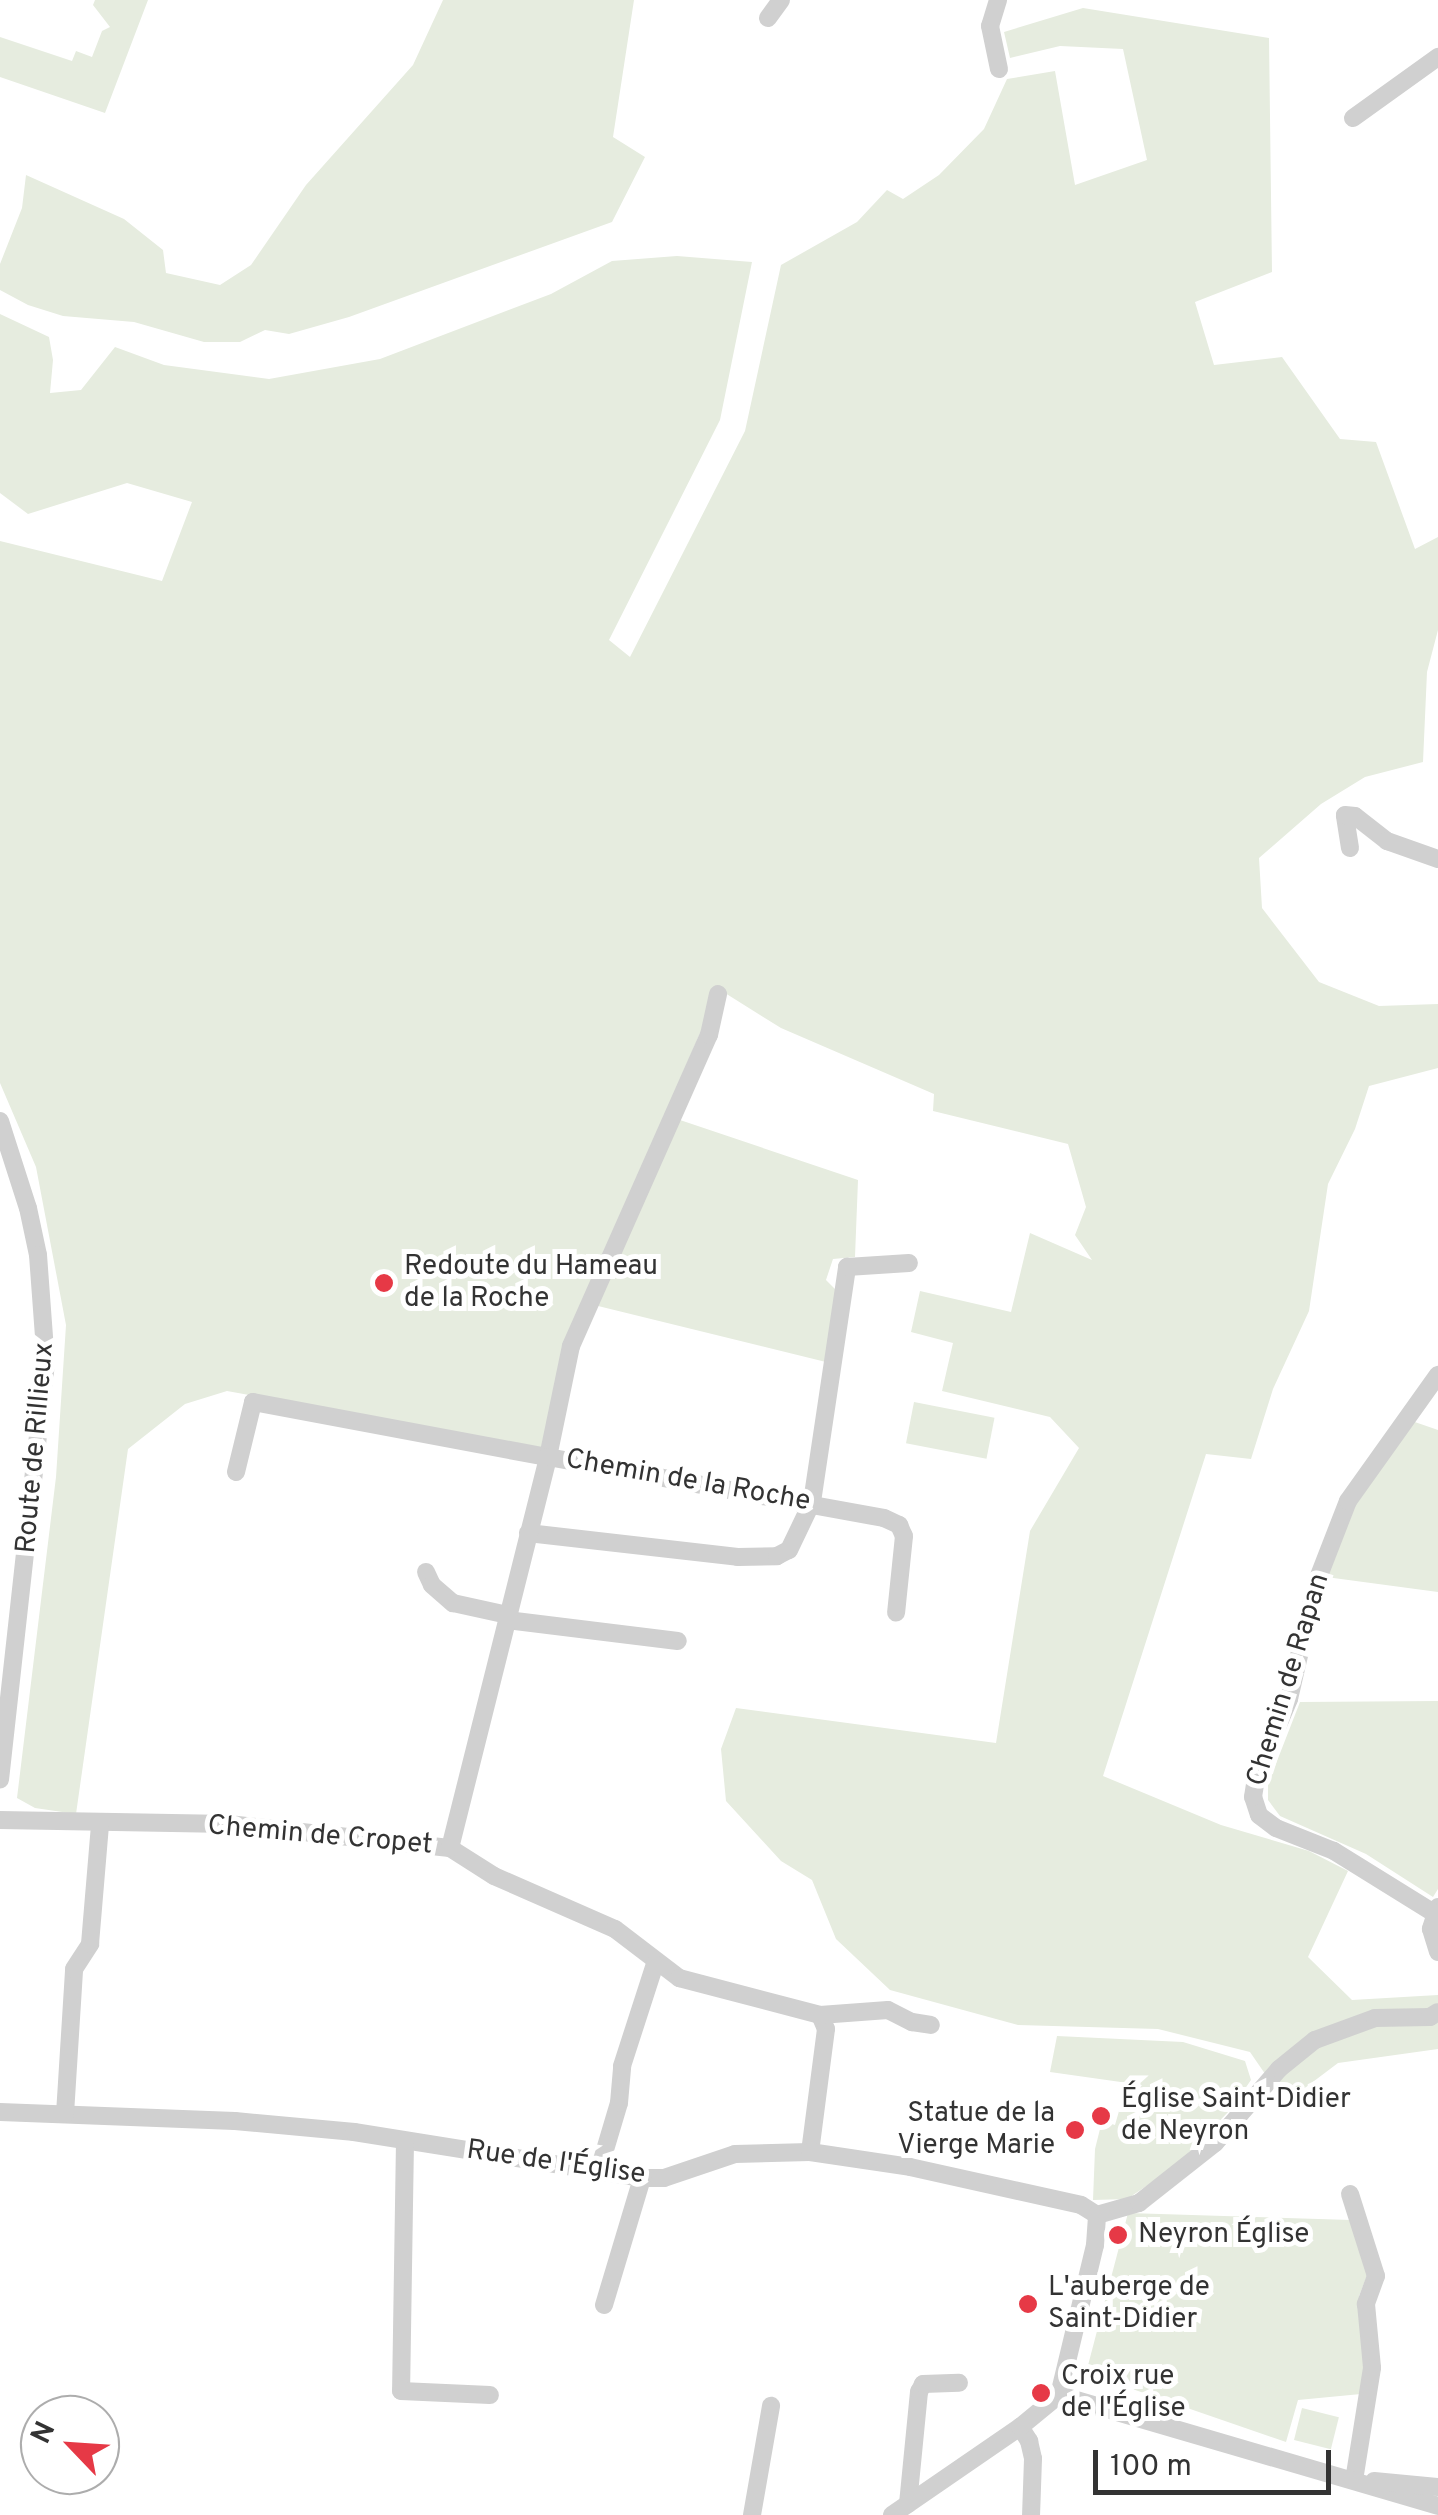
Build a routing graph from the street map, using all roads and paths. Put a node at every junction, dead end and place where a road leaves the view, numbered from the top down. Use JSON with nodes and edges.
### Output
{"nodes":[{"id":1,"x":781,"y":0,"type":"edge"},
{"id":2,"x":998,"y":0,"type":"edge"},
{"id":3,"x":768,"y":18,"type":"dead end"},
{"id":4,"x":1438,"y":57,"type":"edge"},
{"id":5,"x":999,"y":69,"type":"dead end"},
{"id":6,"x":1353,"y":118,"type":"dead end"},
{"id":7,"x":1350,"y":848,"type":"dead end"},
{"id":8,"x":1438,"y":859,"type":"edge"},
{"id":9,"x":718,"y":994,"type":"dead end"},
{"id":10,"x":0,"y":1122,"type":"edge"},
{"id":11,"x":909,"y":1263,"type":"dead end"},
{"id":12,"x":1438,"y":1376,"type":"edge"},
{"id":13,"x":548,"y":1457,"type":"junction"},
{"id":14,"x":236,"y":1472,"type":"dead end"},
{"id":15,"x":812,"y":1502,"type":"junction"},
{"id":16,"x":528,"y":1533,"type":"junction"},
{"id":17,"x":426,"y":1572,"type":"dead end"},
{"id":18,"x":896,"y":1613,"type":"dead end"},
{"id":19,"x":508,"y":1617,"type":"junction"},
{"id":20,"x":678,"y":1641,"type":"dead end"},
{"id":21,"x":0,"y":1779,"type":"edge"},
{"id":22,"x":0,"y":1820,"type":"edge"},
{"id":23,"x":100,"y":1825,"type":"junction"},
{"id":24,"x":450,"y":1848,"type":"junction"},
{"id":25,"x":1436,"y":1910,"type":"edge"},
{"id":26,"x":1438,"y":1952,"type":"edge"},
{"id":27,"x":656,"y":1964,"type":"junction"},
{"id":28,"x":1438,"y":2012,"type":"edge"},
{"id":29,"x":820,"y":2016,"type":"junction"},
{"id":30,"x":931,"y":2025,"type":"dead end"},
{"id":31,"x":0,"y":2112,"type":"edge"},
{"id":32,"x":65,"y":2114,"type":"junction"},
{"id":33,"x":405,"y":2141,"type":"junction"},
{"id":34,"x":810,"y":2152,"type":"junction"},
{"id":35,"x":599,"y":2170,"type":"junction"},
{"id":36,"x":642,"y":2178,"type":"junction"},
{"id":37,"x":1350,"y":2194,"type":"dead end"},
{"id":38,"x":1096,"y":2215,"type":"junction"},
{"id":39,"x":604,"y":2305,"type":"dead end"},
{"id":40,"x":959,"y":2383,"type":"dead end"},
{"id":41,"x":490,"y":2394,"type":"dead end"},
{"id":42,"x":1059,"y":2395,"type":"junction"},
{"id":43,"x":771,"y":2406,"type":"dead end"},
{"id":44,"x":1020,"y":2427,"type":"junction"},
{"id":45,"x":1354,"y":2481,"type":"junction"},
{"id":46,"x":1438,"y":2487,"type":"edge"},
{"id":47,"x":1438,"y":2506,"type":"edge"},
{"id":48,"x":900,"y":2510,"type":"edge"},
{"id":49,"x":752,"y":2515,"type":"edge"},
{"id":50,"x":1031,"y":2515,"type":"edge"}],
"edges":[{"from":1,"to":3,"type":"street"},
{"from":2,"to":5,"type":"street"},
{"from":4,"to":6,"type":"street"},
{"from":7,"to":8,"type":"street"},
{"from":9,"to":13,"type":"street"},
{"from":10,"to":21,"type":"street","name":"Route de Rillieux"},
{"from":11,"to":15,"type":"street"},
{"from":12,"to":25,"type":"street","name":"Chemin de Rapan"},
{"from":13,"to":14,"type":"street"},
{"from":13,"to":15,"type":"street","name":"Chemin de la Roche"},
{"from":13,"to":16,"type":"street","name":"Chemin de la Roche"},
{"from":15,"to":16,"type":"street"},
{"from":15,"to":18,"type":"street","name":"Chemin de la Roche"},
{"from":16,"to":19,"type":"street","name":"Chemin de la Roche"},
{"from":17,"to":19,"type":"street"},
{"from":19,"to":20,"type":"street"},
{"from":19,"to":24,"type":"street","name":"Chemin de la Roche"},
{"from":22,"to":23,"type":"street","name":"Chemin de Cropet"},
{"from":23,"to":24,"type":"street","name":"Chemin de Cropet"},
{"from":23,"to":32,"type":"street"},
{"from":24,"to":27,"type":"street","name":"Chemin de Cropet"},
{"from":25,"to":26,"type":"street"},
{"from":27,"to":29,"type":"street","name":"Chemin de Cropet"},
{"from":27,"to":35,"type":"street"},
{"from":28,"to":38,"type":"street"},
{"from":29,"to":30,"type":"street","name":"Chemin de Cropet"},
{"from":29,"to":34,"type":"street"},
{"from":31,"to":32,"type":"street","name":"Rue de l'Église"},
{"from":32,"to":33,"type":"street","name":"Rue de l'Église"},
{"from":33,"to":35,"type":"street","name":"Rue de l'Église"},
{"from":33,"to":41,"type":"street"},
{"from":34,"to":36,"type":"street","name":"Rue de l'Église"},
{"from":34,"to":38,"type":"street","name":"Rue de l'Église"},
{"from":35,"to":36,"type":"street","name":"Rue de l'Église"},
{"from":36,"to":39,"type":"street"},
{"from":37,"to":45,"type":"street"},
{"from":38,"to":42,"type":"street"},
{"from":40,"to":48,"type":"street"},
{"from":42,"to":44,"type":"street"},
{"from":42,"to":45,"type":"street"},
{"from":43,"to":49,"type":"street"},
{"from":44,"to":48,"type":"street"},
{"from":44,"to":50,"type":"street"},
{"from":45,"to":46,"type":"street"},
{"from":45,"to":47,"type":"street"}]}
